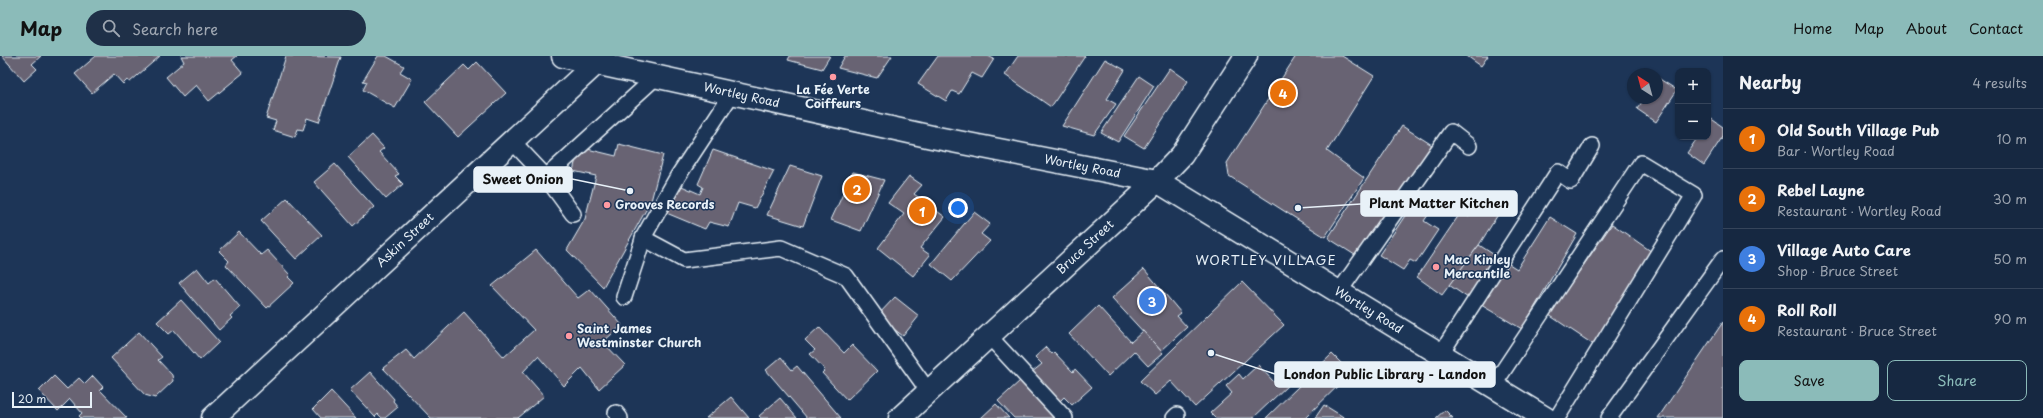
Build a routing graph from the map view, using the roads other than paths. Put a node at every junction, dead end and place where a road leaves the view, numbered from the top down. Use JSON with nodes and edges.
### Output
{"nodes":[{"id":1,"x":563,"y":56,"type":"edge"},
{"id":2,"x":1246,"y":56,"type":"edge"},
{"id":3,"x":601,"y":60,"type":"edge"},
{"id":4,"x":657,"y":76,"type":"junction"},
{"id":5,"x":733,"y":92,"type":"junction"},
{"id":6,"x":513,"y":142,"type":"junction"},
{"id":7,"x":1469,"y":146,"type":"dead end"},
{"id":8,"x":1592,"y":146,"type":"dead end"},
{"id":9,"x":546,"y":177,"type":"junction"},
{"id":10,"x":1157,"y":181,"type":"junction"},
{"id":11,"x":573,"y":214,"type":"dead end"},
{"id":12,"x":644,"y":238,"type":"junction"},
{"id":13,"x":1723,"y":259,"type":"edge"},
{"id":14,"x":1339,"y":292,"type":"junction"},
{"id":15,"x":624,"y":298,"type":"dead end"},
{"id":16,"x":989,"y":336,"type":"junction"},
{"id":17,"x":1440,"y":355,"type":"junction"},
{"id":18,"x":1493,"y":386,"type":"junction"},
{"id":19,"x":929,"y":392,"type":"junction"},
{"id":20,"x":213,"y":418,"type":"edge"},
{"id":21,"x":900,"y":418,"type":"edge"},
{"id":22,"x":1065,"y":418,"type":"edge"},
{"id":23,"x":1545,"y":418,"type":"edge"},
{"id":24,"x":1558,"y":418,"type":"edge"},
{"id":25,"x":1609,"y":418,"type":"edge"}],
"edges":[{"from":1,"to":3,"type":"street","name":"Wortley Road"},
{"from":2,"to":10,"type":"street","name":"Bruce Street"},
{"from":3,"to":4,"type":"street","name":"Wortley Road"},
{"from":3,"to":6,"type":"street","name":"Askin Street"},
{"from":4,"to":5,"type":"street","name":"Wortley Road"},
{"from":4,"to":9,"type":"lane"},
{"from":5,"to":10,"type":"street","name":"Wortley Road"},
{"from":5,"to":12,"type":"lane"},
{"from":6,"to":9,"type":"lane"},
{"from":6,"to":20,"type":"street","name":"Askin Street"},
{"from":7,"to":14,"type":"lane"},
{"from":8,"to":17,"type":"lane"},
{"from":9,"to":11,"type":"lane"},
{"from":10,"to":14,"type":"street","name":"Wortley Road"},
{"from":10,"to":16,"type":"street","name":"Bruce Street"},
{"from":12,"to":15,"type":"lane"},
{"from":12,"to":19,"type":"lane"},
{"from":13,"to":25,"type":"lane"},
{"from":14,"to":17,"type":"street","name":"Wortley Road"},
{"from":16,"to":19,"type":"street","name":"Bruce Street"},
{"from":16,"to":22,"type":"lane"},
{"from":17,"to":18,"type":"street","name":"Wortley Road"},
{"from":18,"to":23,"type":"street","name":"Wortley Road"},
{"from":18,"to":24,"type":"lane"},
{"from":19,"to":21,"type":"street","name":"Bruce Street"}]}
